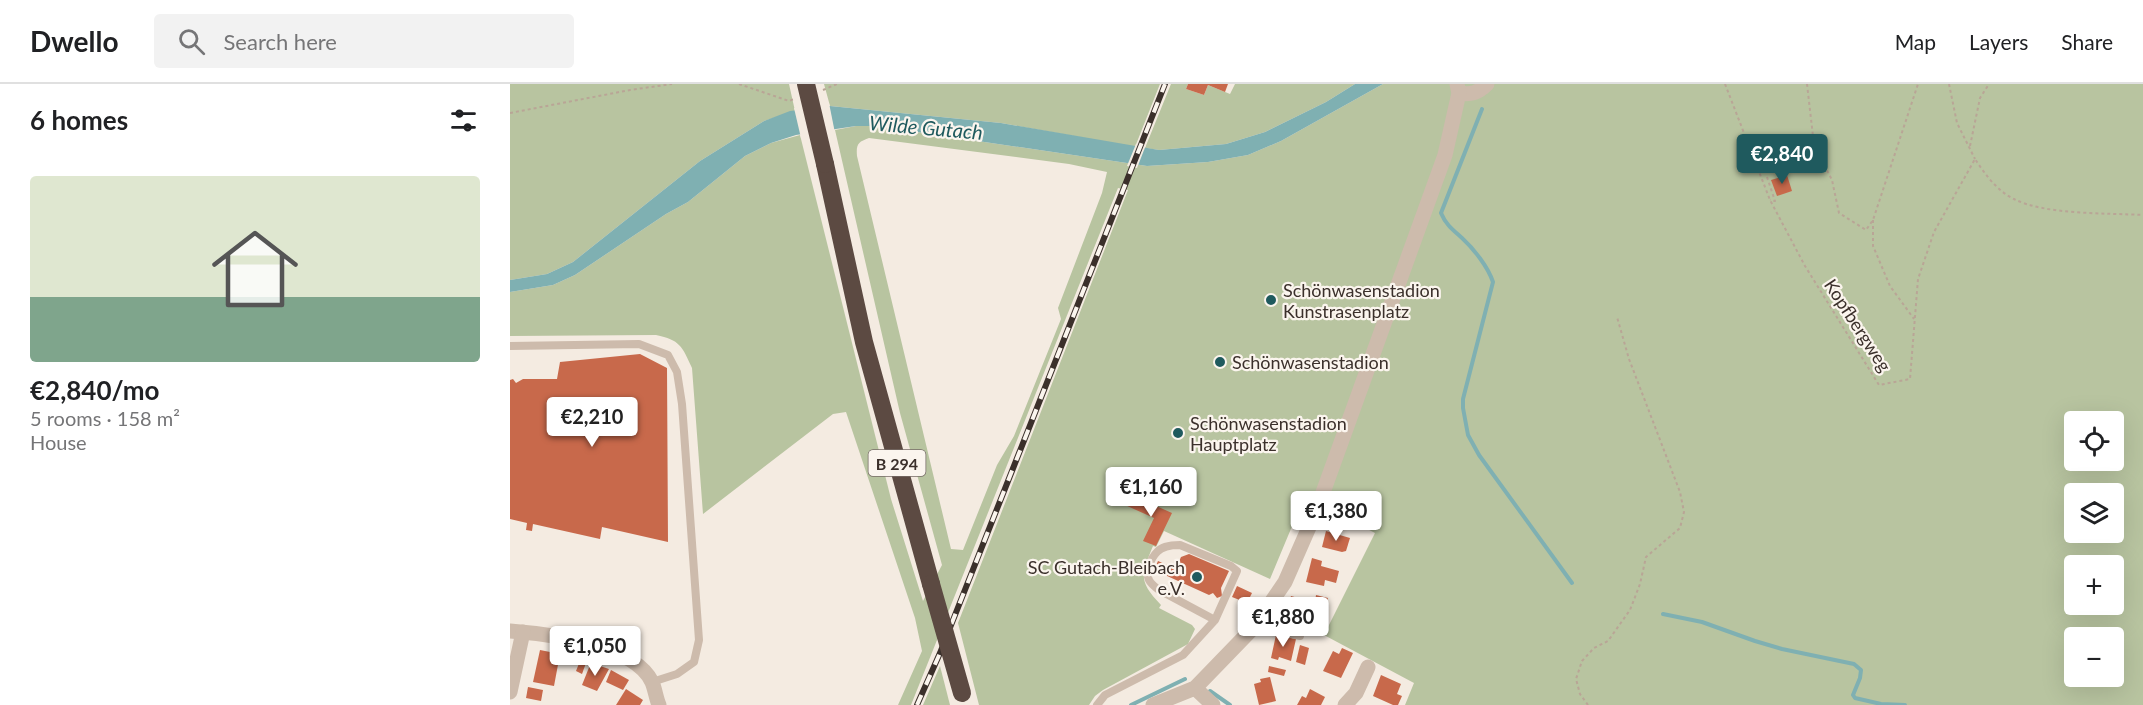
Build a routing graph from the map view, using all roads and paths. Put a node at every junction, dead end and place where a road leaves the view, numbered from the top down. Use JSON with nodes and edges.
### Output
{"nodes":[{"id":1,"x":672,"y":84,"type":"edge"},
{"id":2,"x":739,"y":84,"type":"edge"},
{"id":3,"x":837,"y":84,"type":"edge"},
{"id":4,"x":1487,"y":84,"type":"edge"},
{"id":5,"x":1725,"y":84,"type":"edge"},
{"id":6,"x":1808,"y":84,"type":"edge"},
{"id":7,"x":1918,"y":84,"type":"edge"},
{"id":8,"x":1949,"y":84,"type":"edge"},
{"id":9,"x":1989,"y":84,"type":"edge"},
{"id":10,"x":1458,"y":88,"type":"edge"},
{"id":11,"x":808,"y":91,"type":"edge"},
{"id":12,"x":510,"y":113,"type":"edge"},
{"id":13,"x":1970,"y":148,"type":"junction"},
{"id":14,"x":1975,"y":159,"type":"junction"},
{"id":15,"x":1767,"y":177,"type":"dead end"},
{"id":16,"x":1770,"y":200,"type":"junction"},
{"id":17,"x":2143,"y":215,"type":"edge"},
{"id":18,"x":1873,"y":220,"type":"junction"},
{"id":19,"x":1617,"y":317,"type":"dead end"},
{"id":20,"x":1915,"y":320,"type":"junction"},
{"id":21,"x":510,"y":346,"type":"edge"},
{"id":22,"x":1215,"y":620,"type":"junction"},
{"id":23,"x":1255,"y":626,"type":"junction"},
{"id":24,"x":517,"y":632,"type":"edge"},
{"id":25,"x":1300,"y":636,"type":"dead end"},
{"id":26,"x":1368,"y":667,"type":"dead end"},
{"id":27,"x":652,"y":682,"type":"junction"},
{"id":28,"x":1195,"y":688,"type":"junction"},
{"id":29,"x":510,"y":692,"type":"edge"},
{"id":30,"x":964,"y":699,"type":"edge"},
{"id":31,"x":658,"y":705,"type":"edge"},
{"id":32,"x":1097,"y":705,"type":"edge"},
{"id":33,"x":1153,"y":705,"type":"edge"},
{"id":34,"x":1214,"y":705,"type":"edge"},
{"id":35,"x":1345,"y":705,"type":"edge"},
{"id":36,"x":1588,"y":705,"type":"edge"}],
"edges":[{"from":1,"to":12,"type":"path"},
{"from":2,"to":11,"type":"path"},
{"from":3,"to":11,"type":"path"},
{"from":4,"to":10,"type":"street"},
{"from":5,"to":16,"type":"path"},
{"from":6,"to":18,"type":"path"},
{"from":7,"to":18,"type":"path"},
{"from":8,"to":13,"type":"path"},
{"from":9,"to":13,"type":"path"},
{"from":10,"to":23,"type":"street"},
{"from":11,"to":30,"type":"highway","number":"B 294","bridge":true},
{"from":13,"to":14,"type":"path"},
{"from":14,"to":17,"type":"path"},
{"from":14,"to":20,"type":"path","name":"Kopfbergweg"},
{"from":15,"to":16,"type":"path"},
{"from":16,"to":20,"type":"path","name":"Kopfbergweg"},
{"from":18,"to":20,"type":"path"},
{"from":19,"to":36,"type":"path"},
{"from":21,"to":27,"type":"lane"},
{"from":22,"to":22,"type":"lane"},
{"from":22,"to":32,"type":"lane"},
{"from":23,"to":25,"type":"lane"},
{"from":23,"to":28,"type":"street"},
{"from":24,"to":27,"type":"street"},
{"from":24,"to":29,"type":"street"},
{"from":26,"to":35,"type":"street"},
{"from":27,"to":31,"type":"street"},
{"from":28,"to":33,"type":"street"},
{"from":28,"to":34,"type":"street"}]}
